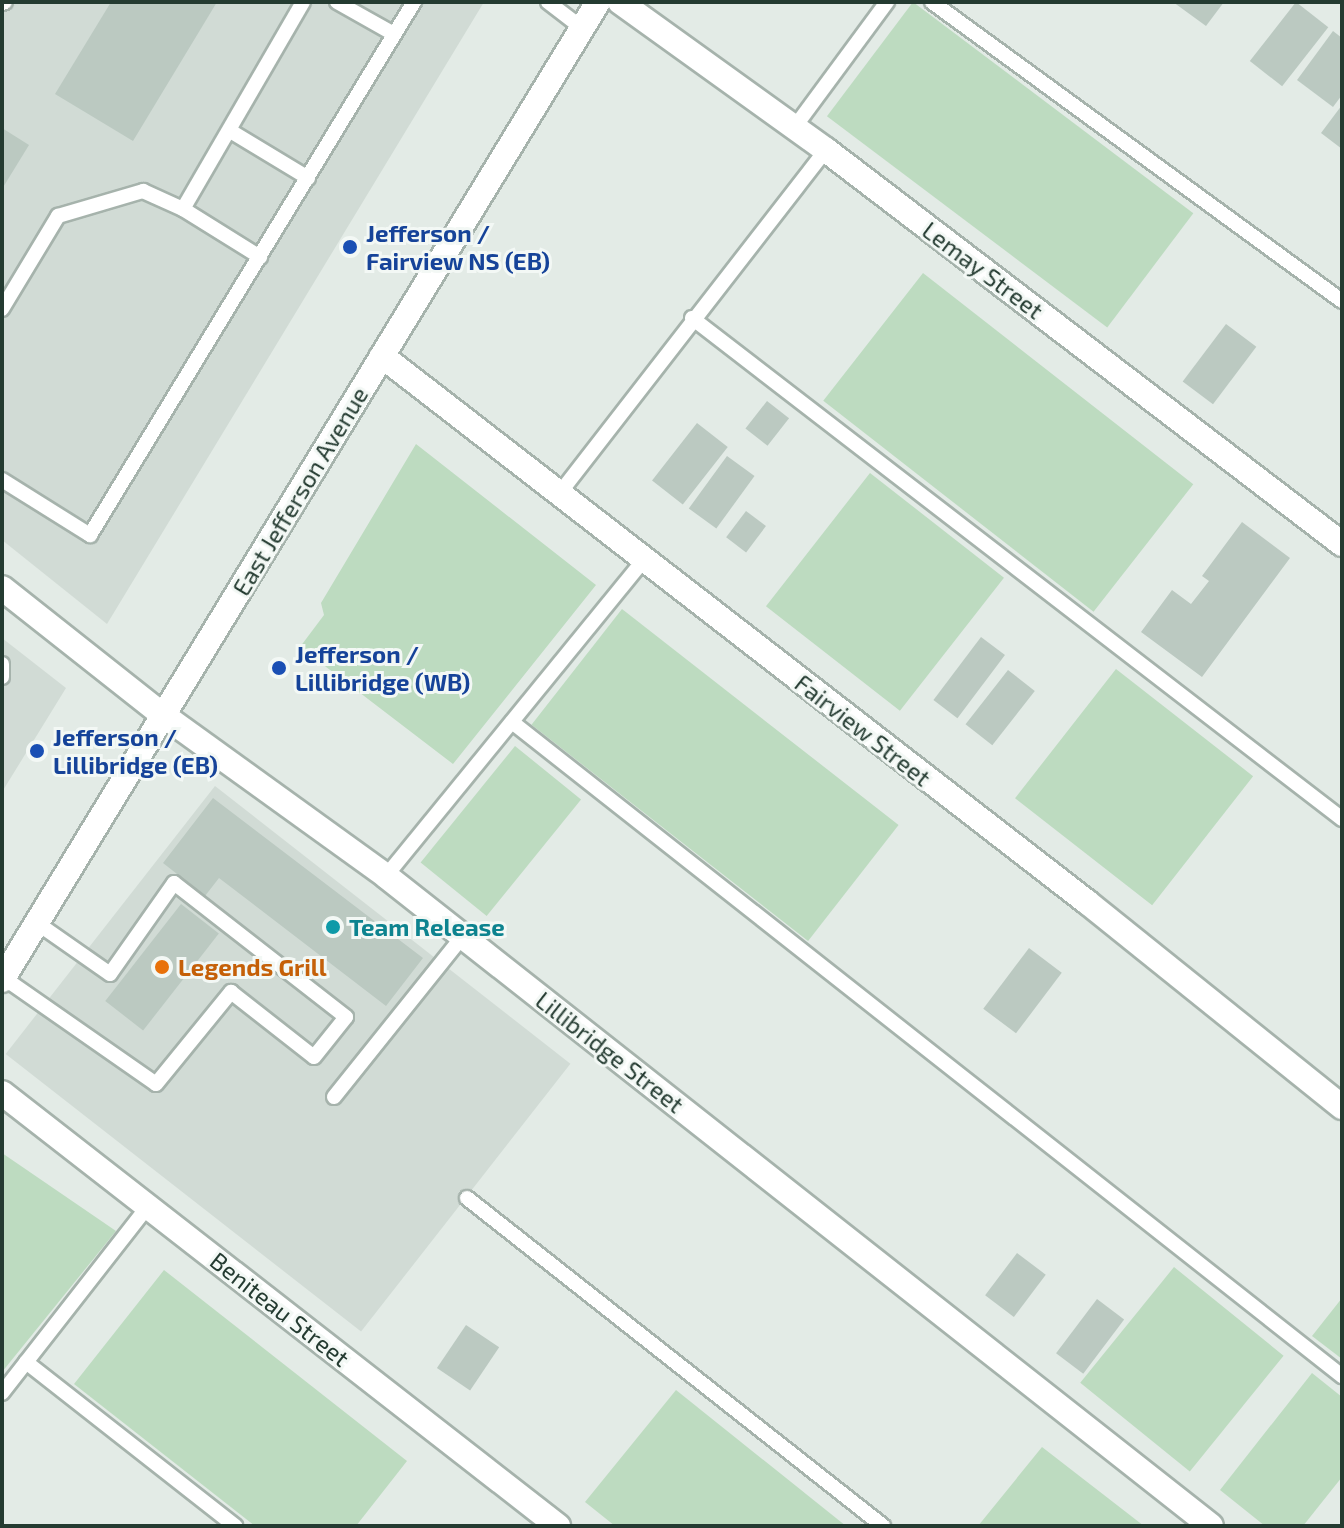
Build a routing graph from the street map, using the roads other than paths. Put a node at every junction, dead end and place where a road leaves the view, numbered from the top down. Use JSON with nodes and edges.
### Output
{"nodes":[{"id":1,"x":303,"y":2,"type":"edge"},
{"id":2,"x":337,"y":2,"type":"edge"},
{"id":3,"x":414,"y":2,"type":"edge"},
{"id":4,"x":548,"y":2,"type":"edge"},
{"id":5,"x":598,"y":2,"type":"edge"},
{"id":6,"x":620,"y":2,"type":"edge"},
{"id":7,"x":887,"y":2,"type":"edge"},
{"id":8,"x":932,"y":2,"type":"edge"},
{"id":9,"x":582,"y":28,"type":"junction"},
{"id":10,"x":394,"y":34,"type":"junction"},
{"id":11,"x":794,"y":128,"type":"junction"},
{"id":12,"x":232,"y":132,"type":"junction"},
{"id":13,"x":826,"y":150,"type":"junction"},
{"id":14,"x":308,"y":178,"type":"junction"},
{"id":15,"x":183,"y":209,"type":"junction"},
{"id":16,"x":260,"y":257,"type":"junction"},
{"id":17,"x":1342,"y":301,"type":"edge"},
{"id":18,"x":2,"y":309,"type":"edge"},
{"id":19,"x":692,"y":318,"type":"junction"},
{"id":20,"x":382,"y":356,"type":"junction"},
{"id":21,"x":2,"y":480,"type":"edge"},
{"id":22,"x":559,"y":494,"type":"junction"},
{"id":23,"x":1342,"y":544,"type":"edge"},
{"id":24,"x":644,"y":560,"type":"junction"},
{"id":25,"x":2,"y":588,"type":"edge"},
{"id":26,"x":2,"y":664,"type":"edge"},
{"id":27,"x":2,"y":677,"type":"edge"},
{"id":28,"x":163,"y":715,"type":"junction"},
{"id":29,"x":512,"y":722,"type":"junction"},
{"id":30,"x":1342,"y":819,"type":"edge"},
{"id":31,"x":386,"y":876,"type":"junction"},
{"id":32,"x":37,"y":923,"type":"junction"},
{"id":33,"x":463,"y":936,"type":"junction"},
{"id":34,"x":3,"y":979,"type":"edge"},
{"id":35,"x":2,"y":1093,"type":"edge"},
{"id":36,"x":334,"y":1097,"type":"dead end"},
{"id":37,"x":1342,"y":1107,"type":"edge"},
{"id":38,"x":467,"y":1198,"type":"dead end"},
{"id":39,"x":148,"y":1206,"type":"junction"},
{"id":40,"x":26,"y":1362,"type":"junction"},
{"id":41,"x":1342,"y":1376,"type":"edge"},
{"id":42,"x":2,"y":1393,"type":"edge"},
{"id":43,"x":235,"y":1526,"type":"edge"},
{"id":44,"x":558,"y":1526,"type":"edge"},
{"id":45,"x":883,"y":1526,"type":"edge"},
{"id":46,"x":1211,"y":1526,"type":"edge"}],
"edges":[{"from":1,"to":12,"type":"lane"},
{"from":2,"to":10,"type":"lane"},
{"from":3,"to":10,"type":"lane"},
{"from":4,"to":9,"type":"lane"},
{"from":5,"to":9,"type":"street","name":"East Jefferson Avenue"},
{"from":6,"to":11,"type":"street","name":"Lemay Street"},
{"from":7,"to":11,"type":"lane"},
{"from":8,"to":17,"type":"lane"},
{"from":9,"to":20,"type":"street","name":"East Jefferson Avenue"},
{"from":10,"to":14,"type":"lane"},
{"from":11,"to":13,"type":"street","name":"Lemay Street"},
{"from":12,"to":14,"type":"lane"},
{"from":12,"to":15,"type":"lane"},
{"from":13,"to":19,"type":"lane"},
{"from":13,"to":23,"type":"street","name":"Lemay Street"},
{"from":14,"to":16,"type":"lane"},
{"from":15,"to":16,"type":"lane"},
{"from":15,"to":18,"type":"lane"},
{"from":16,"to":21,"type":"lane"},
{"from":19,"to":22,"type":"lane"},
{"from":19,"to":30,"type":"lane"},
{"from":20,"to":22,"type":"street","name":"Fairview Street"},
{"from":20,"to":28,"type":"street","name":"East Jefferson Avenue"},
{"from":22,"to":24,"type":"street","name":"Fairview Street"},
{"from":24,"to":29,"type":"lane"},
{"from":24,"to":37,"type":"street","name":"Fairview Street"},
{"from":25,"to":28,"type":"street","name":"Lillibridge Street"},
{"from":26,"to":27,"type":"lane"},
{"from":28,"to":31,"type":"street","name":"Lillibridge Street"},
{"from":28,"to":32,"type":"street","name":"East Jefferson Avenue"},
{"from":29,"to":31,"type":"lane"},
{"from":29,"to":41,"type":"lane"},
{"from":31,"to":33,"type":"street","name":"Lillibridge Street"},
{"from":32,"to":34,"type":"street","name":"East Jefferson Avenue"},
{"from":32,"to":34,"type":"lane"},
{"from":33,"to":36,"type":"lane"},
{"from":33,"to":46,"type":"street","name":"Lillibridge Street"},
{"from":35,"to":39,"type":"street","name":"Beniteau Street"},
{"from":38,"to":45,"type":"lane"},
{"from":39,"to":40,"type":"lane"},
{"from":39,"to":44,"type":"street","name":"Beniteau Street"},
{"from":40,"to":42,"type":"lane"},
{"from":40,"to":43,"type":"lane"}]}
